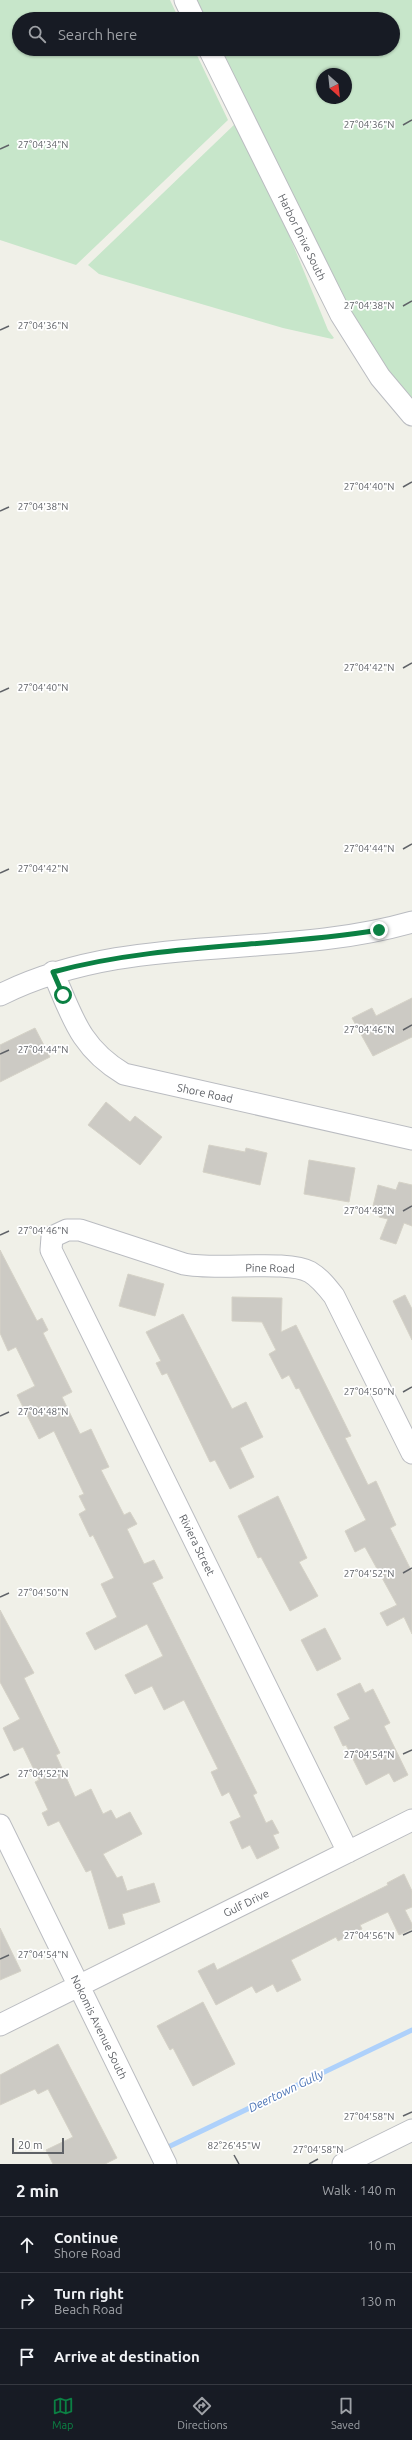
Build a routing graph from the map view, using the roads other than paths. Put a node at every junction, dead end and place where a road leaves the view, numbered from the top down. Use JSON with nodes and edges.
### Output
{"nodes":[{"id":1,"x":185,"y":0,"type":"edge"},
{"id":2,"x":191,"y":12,"type":"edge"},
{"id":3,"x":212,"y":56,"type":"edge"},
{"id":4,"x":412,"y":414,"type":"edge"},
{"id":5,"x":412,"y":922,"type":"edge"},
{"id":6,"x":53,"y":972,"type":"junction"},
{"id":7,"x":0,"y":995,"type":"edge"},
{"id":8,"x":412,"y":1139,"type":"edge"},
{"id":9,"x":52,"y":1237,"type":"joint"},
{"id":10,"x":412,"y":1452,"type":"edge"},
{"id":11,"x":412,"y":1820,"type":"edge"},
{"id":12,"x":0,"y":1825,"type":"edge"},
{"id":13,"x":348,"y":1852,"type":"junction"},
{"id":14,"x":79,"y":1985,"type":"junction"},
{"id":15,"x":0,"y":2025,"type":"edge"},
{"id":16,"x":412,"y":2130,"type":"edge"},
{"id":17,"x":166,"y":2164,"type":"edge"},
{"id":18,"x":343,"y":2164,"type":"edge"}],
"edges":[{"from":1,"to":2,"type":"street"},
{"from":3,"to":4,"type":"street","name":"Harbor Drive South"},
{"from":5,"to":6,"type":"street"},
{"from":6,"to":7,"type":"street"},
{"from":6,"to":8,"type":"street","name":"Shore Road"},
{"from":9,"to":10,"type":"street","name":"Pine Road"},
{"from":9,"to":13,"type":"street","name":"Riviera Street"},
{"from":11,"to":13,"type":"street","name":"Gulf Drive"},
{"from":12,"to":14,"type":"street","name":"Nokomis Avenue South"},
{"from":13,"to":14,"type":"street","name":"Gulf Drive"},
{"from":14,"to":15,"type":"street","name":"Gulf Drive"},
{"from":14,"to":17,"type":"street","name":"Nokomis Avenue South"},
{"from":16,"to":18,"type":"street"}]}
